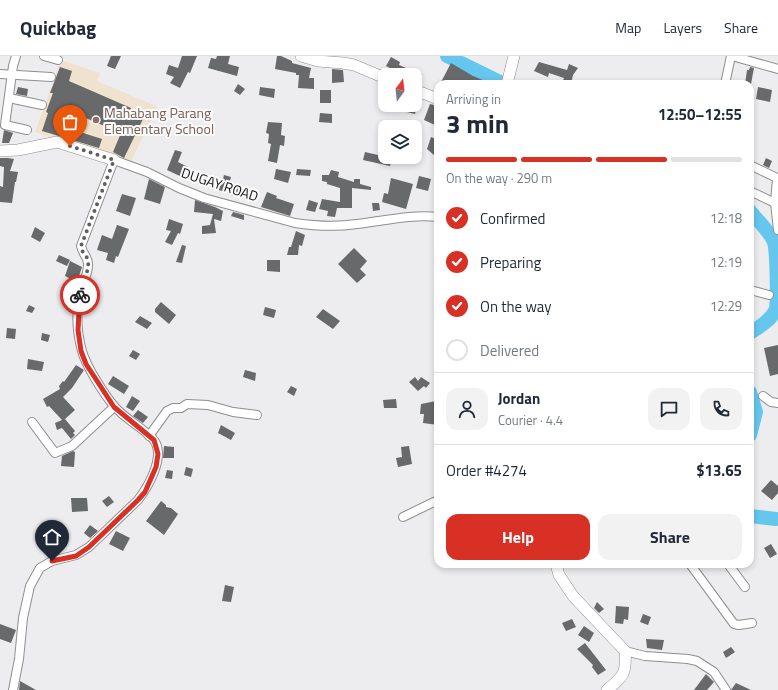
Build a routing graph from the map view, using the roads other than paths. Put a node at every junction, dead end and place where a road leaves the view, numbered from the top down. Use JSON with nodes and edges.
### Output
{"nodes":[{"id":1,"x":16,"y":56,"type":"edge"},
{"id":2,"x":44,"y":56,"type":"edge"},
{"id":3,"x":301,"y":56,"type":"edge"},
{"id":4,"x":514,"y":56,"type":"edge"},
{"id":5,"x":731,"y":56,"type":"edge"},
{"id":6,"x":58,"y":60,"type":"dead end"},
{"id":7,"x":778,"y":69,"type":"edge"},
{"id":8,"x":0,"y":74,"type":"edge"},
{"id":9,"x":12,"y":75,"type":"junction"},
{"id":10,"x":378,"y":75,"type":"edge"},
{"id":11,"x":51,"y":77,"type":"dead end"},
{"id":12,"x":508,"y":80,"type":"edge"},
{"id":13,"x":726,"y":80,"type":"edge"},
{"id":14,"x":422,"y":93,"type":"edge"},
{"id":15,"x":434,"y":97,"type":"edge"},
{"id":16,"x":9,"y":98,"type":"junction"},
{"id":17,"x":42,"y":105,"type":"dead end"},
{"id":18,"x":28,"y":130,"type":"dead end"},
{"id":19,"x":0,"y":151,"type":"edge"},
{"id":20,"x":114,"y":160,"type":"junction"},
{"id":21,"x":754,"y":167,"type":"edge"},
{"id":22,"x":754,"y":193,"type":"edge"},
{"id":23,"x":776,"y":203,"type":"junction"},
{"id":24,"x":434,"y":217,"type":"edge"},
{"id":25,"x":778,"y":230,"type":"edge"},
{"id":26,"x":754,"y":291,"type":"edge"},
{"id":27,"x":769,"y":295,"type":"dead end"},
{"id":28,"x":763,"y":396,"type":"dead end"},
{"id":29,"x":778,"y":403,"type":"edge"},
{"id":30,"x":114,"y":407,"type":"junction"},
{"id":31,"x":257,"y":415,"type":"dead end"},
{"id":32,"x":32,"y":422,"type":"dead end"},
{"id":33,"x":150,"y":436,"type":"junction"},
{"id":34,"x":434,"y":502,"type":"edge"},
{"id":35,"x":403,"y":517,"type":"dead end"},
{"id":36,"x":557,"y":568,"type":"edge"},
{"id":37,"x":693,"y":568,"type":"edge"},
{"id":38,"x":731,"y":568,"type":"edge"},
{"id":39,"x":744,"y":587,"type":"dead end"},
{"id":40,"x":752,"y":623,"type":"dead end"},
{"id":41,"x":625,"y":651,"type":"junction"},
{"id":42,"x":13,"y":690,"type":"edge"},
{"id":43,"x":607,"y":690,"type":"edge"},
{"id":44,"x":726,"y":690,"type":"edge"}],
"edges":[{"from":1,"to":9,"type":"street"},
{"from":2,"to":6,"type":"street"},
{"from":3,"to":10,"type":"street"},
{"from":4,"to":12,"type":"street"},
{"from":5,"to":7,"type":"street"},
{"from":5,"to":13,"type":"street"},
{"from":8,"to":9,"type":"street"},
{"from":9,"to":11,"type":"street"},
{"from":9,"to":16,"type":"street"},
{"from":14,"to":15,"type":"street"},
{"from":16,"to":17,"type":"street"},
{"from":16,"to":18,"type":"street"},
{"from":19,"to":20,"type":"street","name":"DUGAY ROAD"},
{"from":20,"to":24,"type":"street","name":"DUGAY ROAD"},
{"from":20,"to":30,"type":"street"},
{"from":21,"to":23,"type":"street"},
{"from":22,"to":23,"type":"street"},
{"from":23,"to":25,"type":"street"},
{"from":26,"to":27,"type":"street"},
{"from":28,"to":29,"type":"street"},
{"from":30,"to":32,"type":"street"},
{"from":30,"to":33,"type":"street"},
{"from":31,"to":33,"type":"street"},
{"from":33,"to":42,"type":"street"},
{"from":34,"to":35,"type":"street"},
{"from":36,"to":41,"type":"street"},
{"from":37,"to":40,"type":"street"},
{"from":38,"to":39,"type":"street"},
{"from":41,"to":43,"type":"street"},
{"from":41,"to":44,"type":"street"}]}
